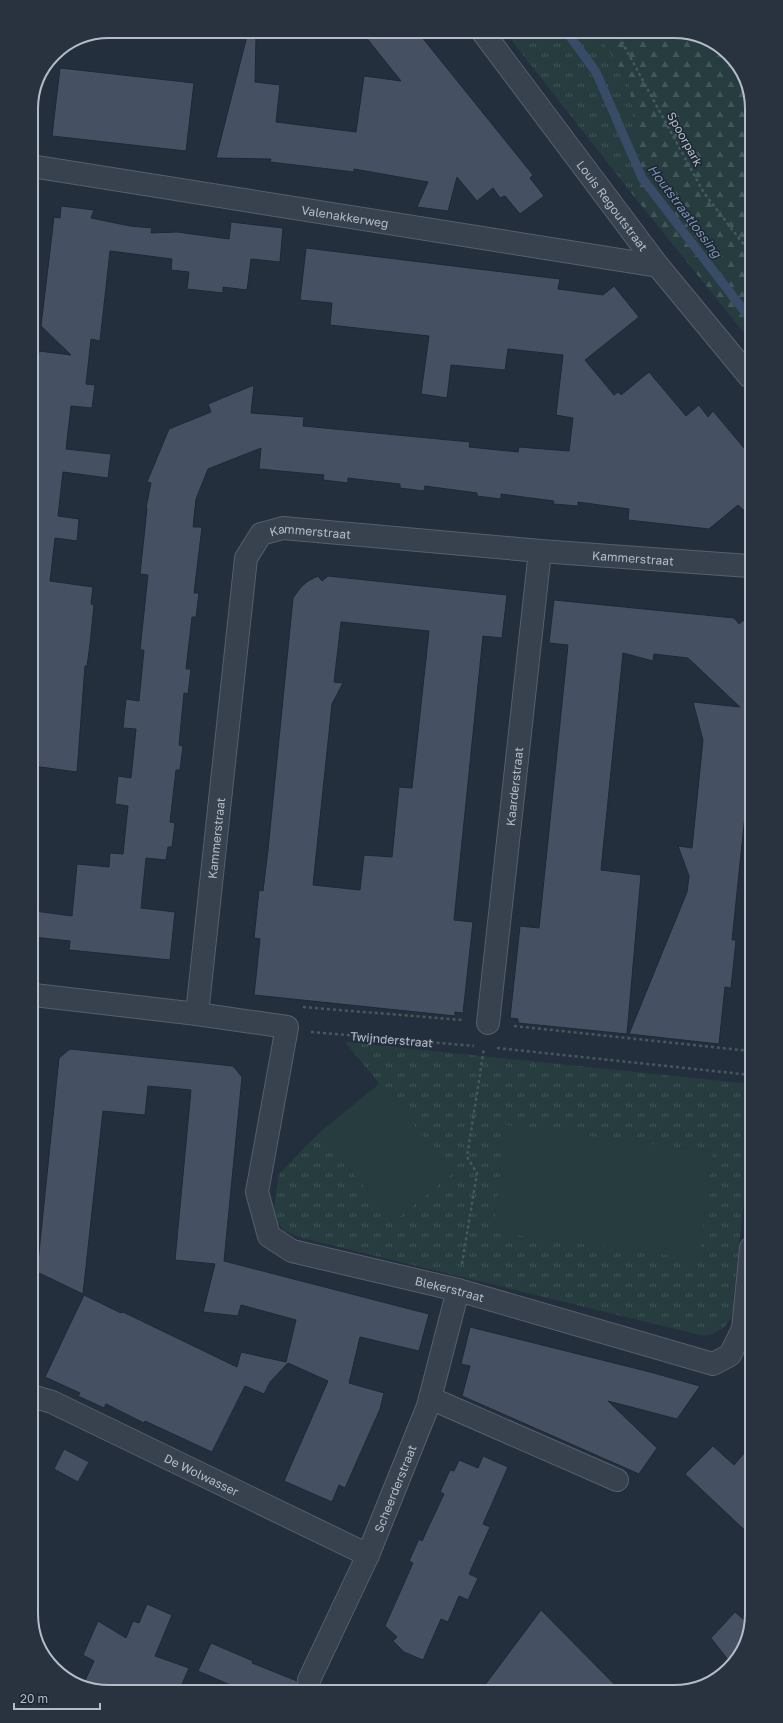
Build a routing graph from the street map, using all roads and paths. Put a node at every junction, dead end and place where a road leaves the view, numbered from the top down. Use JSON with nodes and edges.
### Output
{"nodes":[{"id":1,"x":487,"y":38,"type":"edge"},
{"id":2,"x":620,"y":38,"type":"edge"},
{"id":3,"x":38,"y":167,"type":"edge"},
{"id":4,"x":745,"y":246,"type":"edge"},
{"id":5,"x":658,"y":266,"type":"junction"},
{"id":6,"x":745,"y":371,"type":"edge"},
{"id":7,"x":540,"y":551,"type":"junction"},
{"id":8,"x":745,"y":566,"type":"edge"},
{"id":9,"x":38,"y":995,"type":"edge"},
{"id":10,"x":197,"y":1014,"type":"junction"},
{"id":11,"x":488,"y":1023,"type":"dead end"},
{"id":12,"x":287,"y":1027,"type":"junction"},
{"id":13,"x":484,"y":1046,"type":"junction"},
{"id":14,"x":745,"y":1074,"type":"edge"},
{"id":15,"x":458,"y":1290,"type":"junction"},
{"id":16,"x":745,"y":1309,"type":"edge"},
{"id":17,"x":38,"y":1398,"type":"edge"},
{"id":18,"x":430,"y":1398,"type":"junction"},
{"id":19,"x":617,"y":1480,"type":"dead end"},
{"id":20,"x":368,"y":1554,"type":"junction"},
{"id":21,"x":310,"y":1680,"type":"dead end"}],
"edges":[{"from":1,"to":5,"type":"street","name":"Louis Regoutstraat"},
{"from":2,"to":4,"type":"path","name":"Spoorpark"},
{"from":3,"to":5,"type":"street","name":"Valenakkerweg"},
{"from":5,"to":6,"type":"street","name":"Louis Regoutstraat"},
{"from":7,"to":8,"type":"street","name":"Kammerstraat"},
{"from":7,"to":10,"type":"street","name":"Kammerstraat"},
{"from":7,"to":11,"type":"street","name":"Kaarderstraat"},
{"from":9,"to":10,"type":"street"},
{"from":10,"to":12,"type":"street"},
{"from":12,"to":13,"type":"path","name":"Twijnderstraat"},
{"from":12,"to":15,"type":"street","name":"Blekerstraat"},
{"from":13,"to":14,"type":"path","name":"Twijnderstraat"},
{"from":13,"to":15,"type":"path"},
{"from":15,"to":16,"type":"street","name":"Blekerstraat"},
{"from":15,"to":18,"type":"street","name":"Scheerderstraat"},
{"from":17,"to":20,"type":"street","name":"De Wolwasser"},
{"from":18,"to":19,"type":"street"},
{"from":18,"to":20,"type":"street","name":"Scheerderstraat"},
{"from":20,"to":21,"type":"street","name":"Scheerderstraat"}]}
